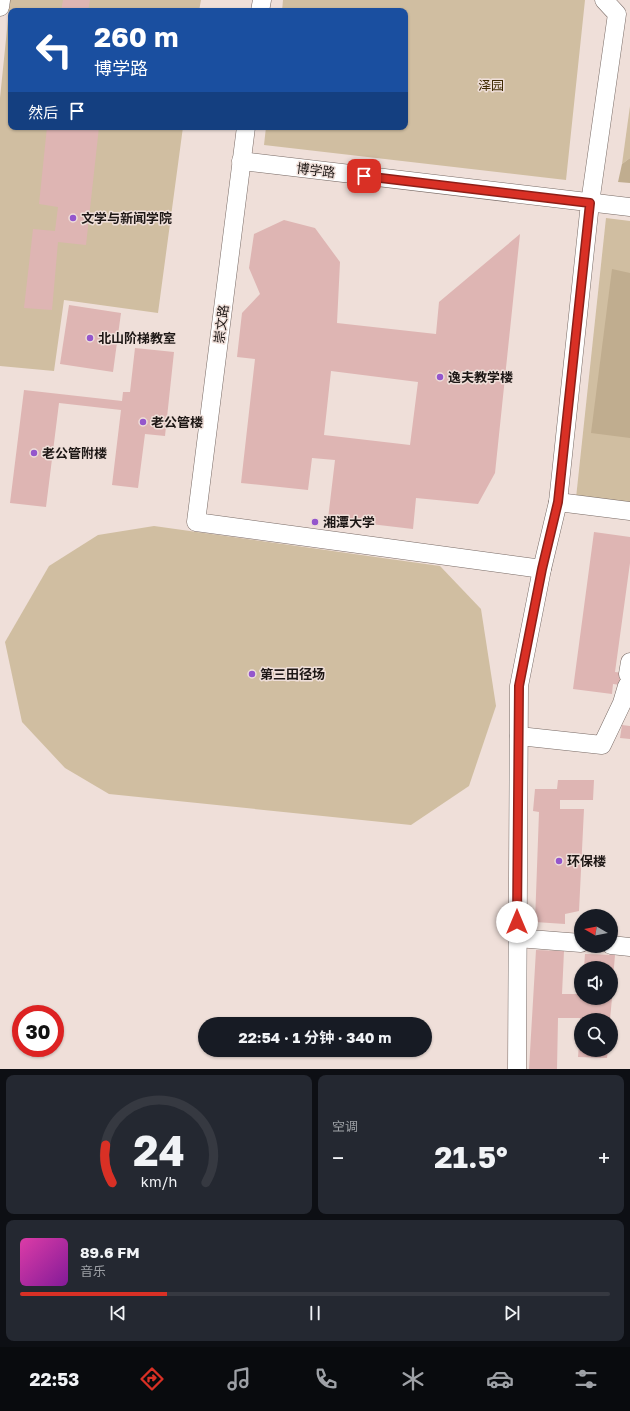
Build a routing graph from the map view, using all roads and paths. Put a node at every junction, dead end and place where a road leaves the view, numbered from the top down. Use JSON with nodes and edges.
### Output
{"nodes":[{"id":1,"x":1,"y":0,"type":"edge"},
{"id":2,"x":604,"y":0,"type":"edge"},
{"id":3,"x":0,"y":7,"type":"edge"},
{"id":4,"x":623,"y":11,"type":"edge"},
{"id":5,"x":246,"y":130,"type":"edge"},
{"id":6,"x":241,"y":161,"type":"junction"},
{"id":7,"x":590,"y":203,"type":"junction"},
{"id":8,"x":630,"y":207,"type":"edge"},
{"id":9,"x":558,"y":502,"type":"junction"},
{"id":10,"x":630,"y":510,"type":"edge"},
{"id":11,"x":542,"y":569,"type":"junction"},
{"id":12,"x":628,"y":674,"type":"edge"},
{"id":13,"x":519,"y":736,"type":"junction"},
{"id":14,"x":517,"y":938,"type":"junction"},
{"id":15,"x":574,"y":942,"type":"edge"},
{"id":16,"x":618,"y":946,"type":"edge"},
{"id":17,"x":630,"y":947,"type":"edge"},
{"id":18,"x":517,"y":1069,"type":"edge"}],
"edges":[{"from":1,"to":3,"type":"street"},
{"from":2,"to":4,"type":"street"},
{"from":4,"to":7,"type":"street"},
{"from":5,"to":6,"type":"street","name":"崇文路"},
{"from":6,"to":7,"type":"street","name":"博学路"},
{"from":6,"to":11,"type":"street","name":"崇文路"},
{"from":7,"to":8,"type":"street","name":"博学路"},
{"from":7,"to":9,"type":"street"},
{"from":9,"to":10,"type":"street"},
{"from":9,"to":11,"type":"street"},
{"from":11,"to":13,"type":"street"},
{"from":12,"to":13,"type":"street"},
{"from":13,"to":14,"type":"street"},
{"from":14,"to":15,"type":"street"},
{"from":14,"to":18,"type":"street"},
{"from":16,"to":17,"type":"street"}]}
